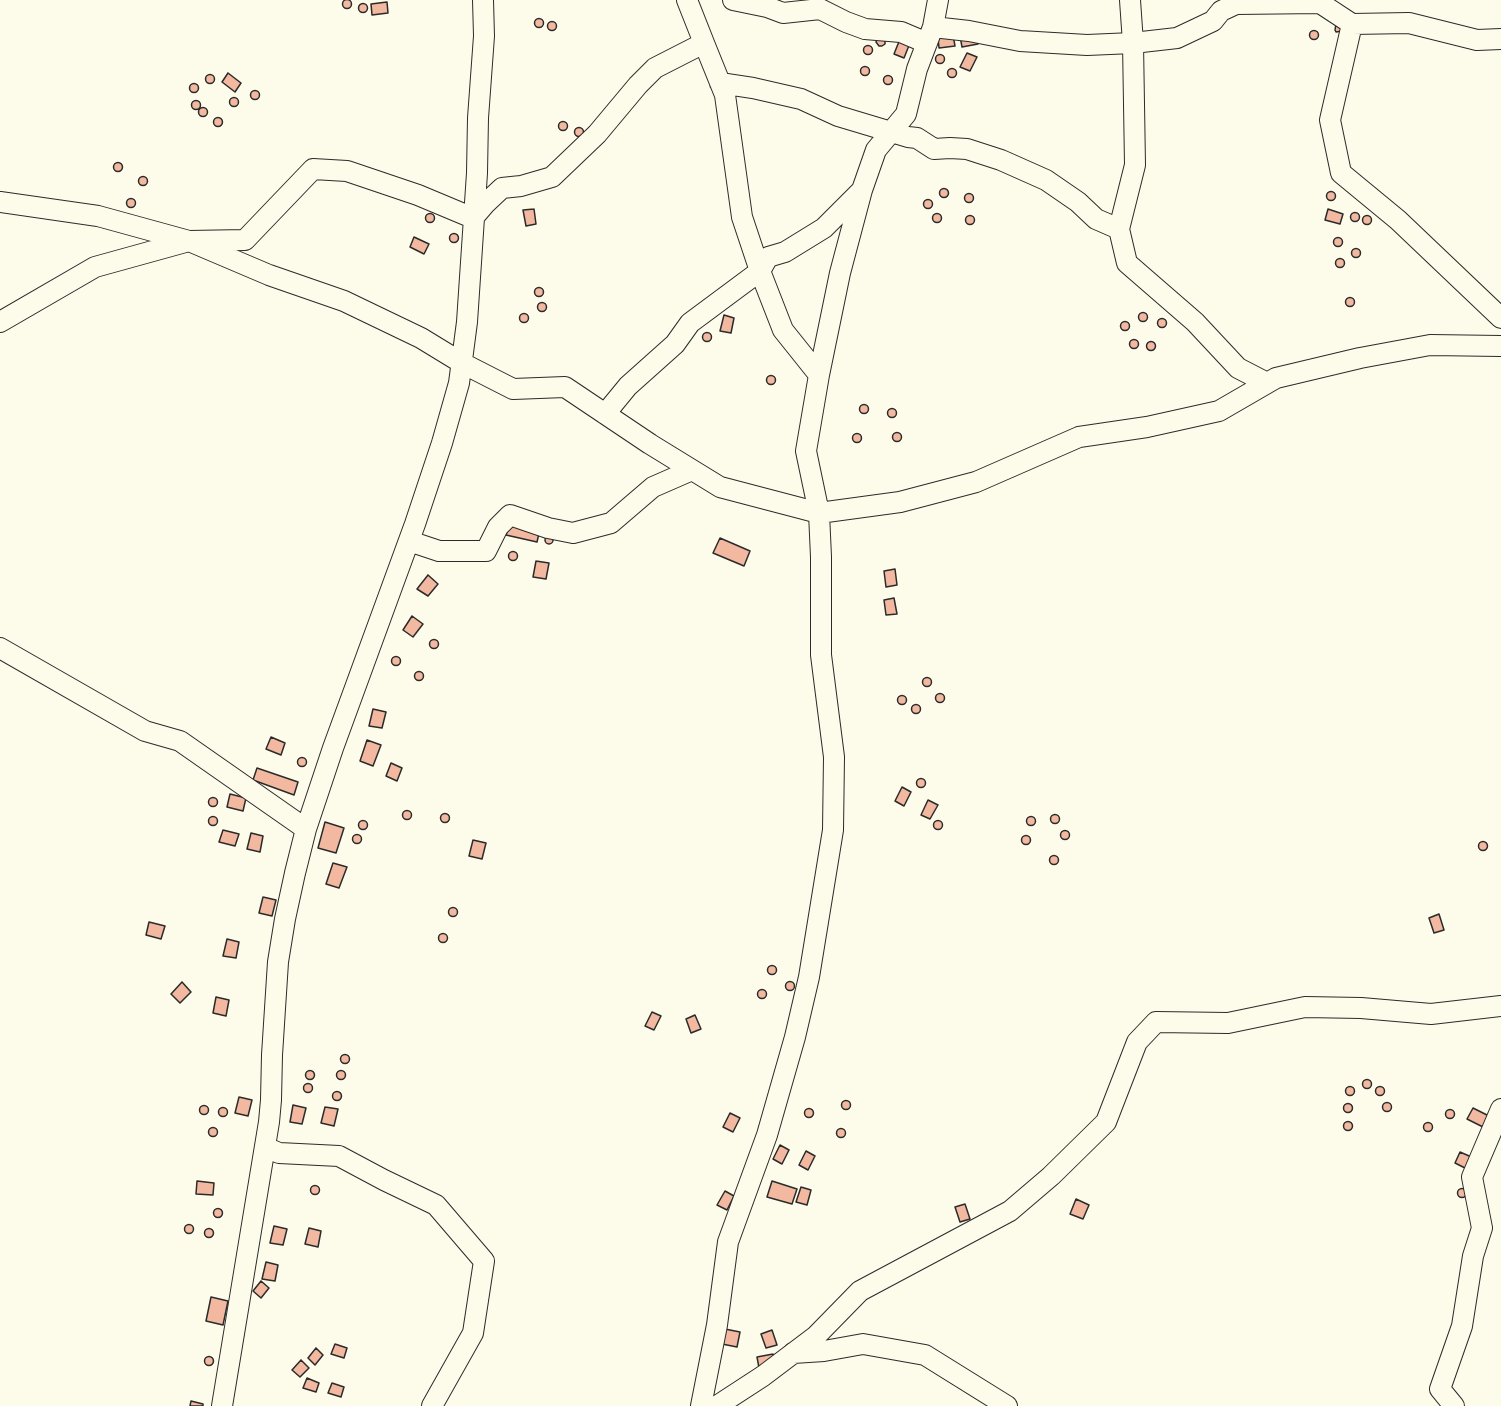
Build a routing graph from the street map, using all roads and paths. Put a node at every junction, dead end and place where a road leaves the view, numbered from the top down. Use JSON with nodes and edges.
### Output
{"nodes":[{"id":1,"x":483,"y":0,"type":"edge"},
{"id":2,"x":687,"y":0,"type":"edge"},
{"id":3,"x":733,"y":0,"type":"edge"},
{"id":4,"x":938,"y":0,"type":"edge"},
{"id":5,"x":1130,"y":0,"type":"edge"},
{"id":6,"x":1352,"y":24,"type":"junction"},
{"id":7,"x":930,"y":35,"type":"junction"},
{"id":8,"x":1501,"y":39,"type":"edge"},
{"id":9,"x":704,"y":43,"type":"junction"},
{"id":10,"x":1133,"y":43,"type":"junction"},
{"id":11,"x":720,"y":83,"type":"junction"},
{"id":12,"x":891,"y":132,"type":"junction"},
{"id":13,"x":862,"y":190,"type":"junction"},
{"id":14,"x":0,"y":202,"type":"edge"},
{"id":15,"x":473,"y":219,"type":"junction"},
{"id":16,"x":1119,"y":229,"type":"junction"},
{"id":17,"x":189,"y":241,"type":"junction"},
{"id":18,"x":760,"y":271,"type":"junction"},
{"id":19,"x":1501,"y":318,"type":"edge"},
{"id":20,"x":0,"y":322,"type":"edge"},
{"id":21,"x":1501,"y":346,"type":"edge"},
{"id":22,"x":462,"y":363,"type":"junction"},
{"id":23,"x":819,"y":375,"type":"junction"},
{"id":24,"x":1267,"y":383,"type":"junction"},
{"id":25,"x":605,"y":414,"type":"junction"},
{"id":26,"x":692,"y":470,"type":"junction"},
{"id":27,"x":819,"y":513,"type":"junction"},
{"id":28,"x":409,"y":541,"type":"junction"},
{"id":29,"x":0,"y":648,"type":"edge"},
{"id":30,"x":306,"y":829,"type":"junction"},
{"id":31,"x":1501,"y":1006,"type":"edge"},
{"id":32,"x":1501,"y":1109,"type":"edge"},
{"id":33,"x":265,"y":1147,"type":"junction"},
{"id":34,"x":793,"y":1353,"type":"junction"},
{"id":35,"x":222,"y":1406,"type":"edge"},
{"id":36,"x":432,"y":1406,"type":"edge"},
{"id":37,"x":701,"y":1406,"type":"edge"},
{"id":38,"x":717,"y":1406,"type":"edge"},
{"id":39,"x":1007,"y":1406,"type":"edge"},
{"id":40,"x":1454,"y":1406,"type":"edge"}],
"edges":[{"from":1,"to":15,"type":"street"},
{"from":2,"to":9,"type":"street"},
{"from":3,"to":7,"type":"street"},
{"from":4,"to":7,"type":"street"},
{"from":5,"to":10,"type":"street"},
{"from":6,"to":8,"type":"street"},
{"from":6,"to":10,"type":"street"},
{"from":6,"to":19,"type":"street"},
{"from":7,"to":10,"type":"street"},
{"from":7,"to":12,"type":"street"},
{"from":9,"to":11,"type":"street"},
{"from":9,"to":15,"type":"street"},
{"from":10,"to":16,"type":"street"},
{"from":11,"to":12,"type":"street"},
{"from":11,"to":18,"type":"street"},
{"from":12,"to":13,"type":"street"},
{"from":12,"to":16,"type":"street"},
{"from":13,"to":18,"type":"street"},
{"from":13,"to":23,"type":"street"},
{"from":14,"to":17,"type":"street"},
{"from":15,"to":17,"type":"street"},
{"from":15,"to":22,"type":"street"},
{"from":16,"to":24,"type":"street"},
{"from":17,"to":20,"type":"street"},
{"from":17,"to":22,"type":"street"},
{"from":18,"to":23,"type":"street"},
{"from":18,"to":25,"type":"street"},
{"from":21,"to":24,"type":"street"},
{"from":22,"to":25,"type":"street"},
{"from":22,"to":28,"type":"street"},
{"from":23,"to":27,"type":"street"},
{"from":24,"to":27,"type":"street"},
{"from":25,"to":26,"type":"street"},
{"from":26,"to":27,"type":"street"},
{"from":26,"to":28,"type":"street"},
{"from":27,"to":37,"type":"street"},
{"from":28,"to":30,"type":"street"},
{"from":29,"to":30,"type":"street"},
{"from":30,"to":33,"type":"street"},
{"from":31,"to":34,"type":"street"},
{"from":32,"to":40,"type":"street"},
{"from":33,"to":35,"type":"street"},
{"from":33,"to":36,"type":"street"},
{"from":34,"to":38,"type":"street"},
{"from":34,"to":39,"type":"street"}]}
